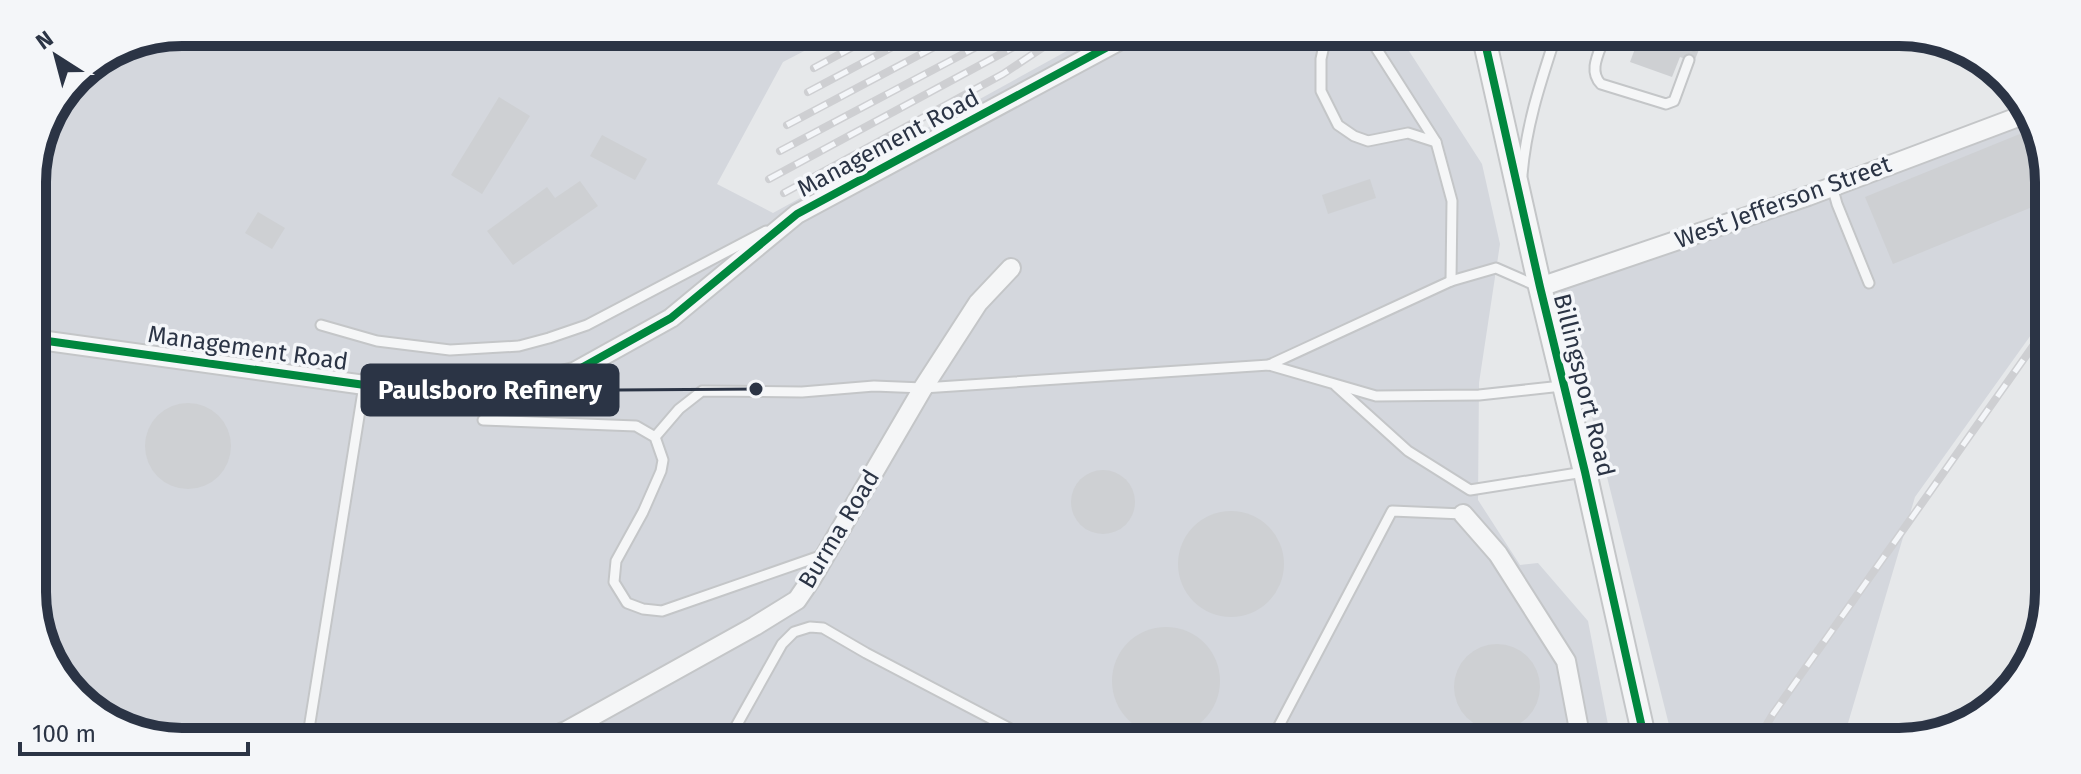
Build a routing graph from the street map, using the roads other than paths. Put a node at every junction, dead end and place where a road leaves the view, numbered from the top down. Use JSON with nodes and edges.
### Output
{"nodes":[{"id":1,"x":1109,"y":46,"type":"edge"},
{"id":2,"x":1324,"y":46,"type":"edge"},
{"id":3,"x":1375,"y":46,"type":"edge"},
{"id":4,"x":1486,"y":46,"type":"edge"},
{"id":5,"x":1553,"y":46,"type":"edge"},
{"id":6,"x":1602,"y":46,"type":"edge"},
{"id":7,"x":1689,"y":60,"type":"dead end"},
{"id":8,"x":2018,"y":117,"type":"edge"},
{"id":9,"x":1436,"y":142,"type":"junction"},
{"id":10,"x":1832,"y":186,"type":"junction"},
{"id":11,"x":1520,"y":198,"type":"junction"},
{"id":12,"x":797,"y":214,"type":"junction"},
{"id":13,"x":1011,"y":268,"type":"dead end"},
{"id":14,"x":1451,"y":281,"type":"junction"},
{"id":15,"x":1869,"y":283,"type":"dead end"},
{"id":16,"x":1540,"y":287,"type":"junction"},
{"id":17,"x":321,"y":325,"type":"dead end"},
{"id":18,"x":46,"y":341,"type":"edge"},
{"id":19,"x":1269,"y":365,"type":"junction"},
{"id":20,"x":1333,"y":384,"type":"junction"},
{"id":21,"x":364,"y":385,"type":"junction"},
{"id":22,"x":1563,"y":385,"type":"junction"},
{"id":23,"x":923,"y":388,"type":"junction"},
{"id":24,"x":483,"y":420,"type":"dead end"},
{"id":25,"x":655,"y":437,"type":"junction"},
{"id":26,"x":1585,"y":472,"type":"junction"},
{"id":27,"x":1463,"y":514,"type":"joint"},
{"id":28,"x":826,"y":554,"type":"junction"},
{"id":29,"x":309,"y":728,"type":"edge"},
{"id":30,"x":569,"y":728,"type":"edge"},
{"id":31,"x":735,"y":728,"type":"edge"},
{"id":32,"x":1009,"y":728,"type":"edge"},
{"id":33,"x":1278,"y":728,"type":"edge"},
{"id":34,"x":1579,"y":728,"type":"edge"},
{"id":35,"x":1642,"y":728,"type":"edge"}],
"edges":[{"from":1,"to":12,"type":"street","name":"Management Road"},
{"from":2,"to":9,"type":"lane"},
{"from":3,"to":9,"type":"lane"},
{"from":4,"to":11,"type":"street","name":"Billingsport Road"},
{"from":5,"to":11,"type":"lane"},
{"from":6,"to":7,"type":"lane"},
{"from":8,"to":10,"type":"street","name":"West Jefferson Street"},
{"from":9,"to":14,"type":"lane"},
{"from":10,"to":15,"type":"lane"},
{"from":10,"to":16,"type":"street","name":"West Jefferson Street"},
{"from":11,"to":16,"type":"street","name":"Billingsport Road"},
{"from":12,"to":17,"type":"lane"},
{"from":12,"to":21,"type":"street","name":"Management Road"},
{"from":13,"to":23,"type":"street","name":"Burma Road"},
{"from":14,"to":16,"type":"lane"},
{"from":14,"to":19,"type":"lane"},
{"from":16,"to":22,"type":"street","name":"Billingsport Road"},
{"from":18,"to":21,"type":"street","name":"Management Road"},
{"from":19,"to":20,"type":"lane"},
{"from":19,"to":23,"type":"lane"},
{"from":20,"to":22,"type":"lane"},
{"from":20,"to":26,"type":"lane"},
{"from":21,"to":29,"type":"lane"},
{"from":22,"to":26,"type":"street","name":"Billingsport Road"},
{"from":23,"to":25,"type":"lane"},
{"from":23,"to":28,"type":"street","name":"Burma Road"},
{"from":24,"to":25,"type":"lane"},
{"from":25,"to":28,"type":"lane"},
{"from":26,"to":35,"type":"street","name":"Billingsport Road"},
{"from":27,"to":33,"type":"lane"},
{"from":27,"to":34,"type":"street"},
{"from":28,"to":30,"type":"street","name":"Burma Road"},
{"from":31,"to":32,"type":"lane"}]}
